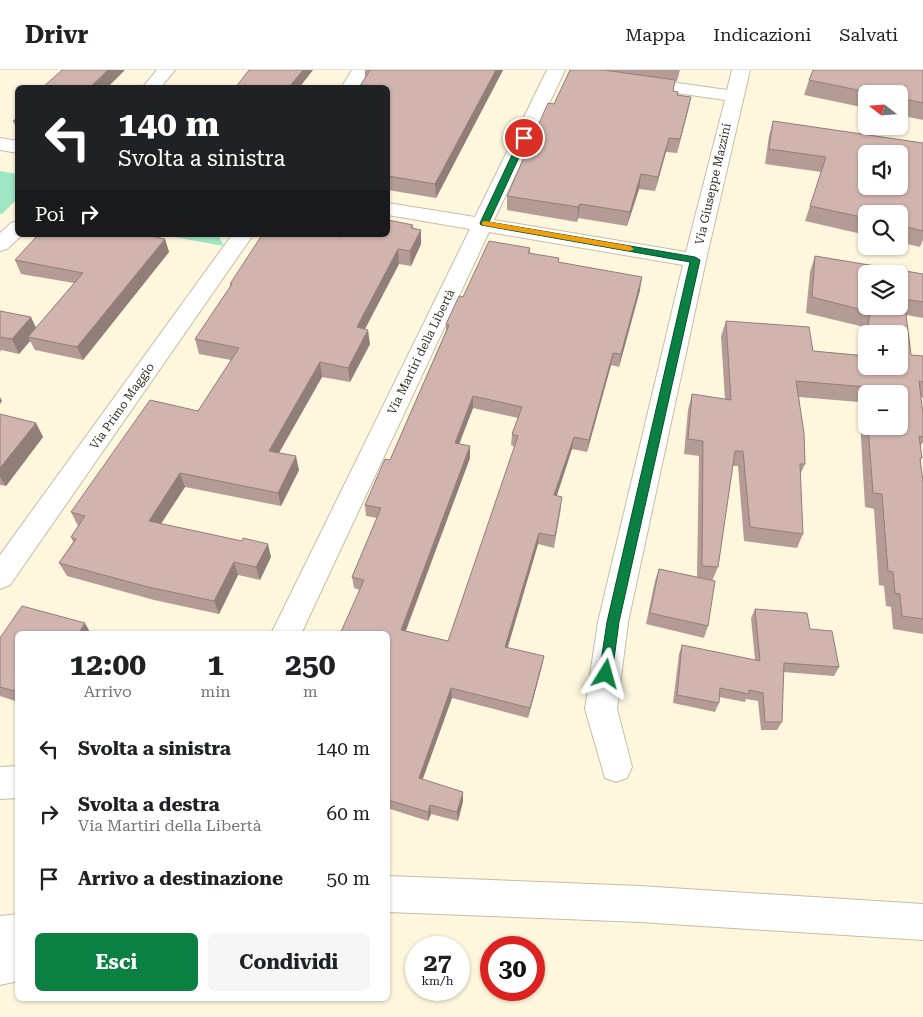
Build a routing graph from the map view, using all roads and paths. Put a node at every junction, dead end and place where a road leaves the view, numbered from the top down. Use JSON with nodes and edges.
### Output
{"nodes":[{"id":1,"x":166,"y":70,"type":"edge"},
{"id":2,"x":361,"y":70,"type":"edge"},
{"id":3,"x":741,"y":70,"type":"edge"},
{"id":4,"x":560,"y":71,"type":"edge"},
{"id":5,"x":615,"y":79,"type":"edge"},
{"id":6,"x":153,"y":85,"type":"edge"},
{"id":7,"x":351,"y":85,"type":"edge"},
{"id":8,"x":734,"y":96,"type":"junction"},
{"id":9,"x":0,"y":144,"type":"edge"},
{"id":10,"x":15,"y":146,"type":"edge"},
{"id":11,"x":390,"y":209,"type":"edge"},
{"id":12,"x":484,"y":223,"type":"junction"},
{"id":13,"x":15,"y":230,"type":"edge"},
{"id":14,"x":242,"y":237,"type":"edge"},
{"id":15,"x":0,"y":245,"type":"edge"},
{"id":16,"x":695,"y":260,"type":"junction"},
{"id":17,"x":0,"y":577,"type":"edge"},
{"id":18,"x":287,"y":631,"type":"edge"},
{"id":19,"x":616,"y":767,"type":"dead end"},
{"id":20,"x":15,"y":782,"type":"edge"},
{"id":21,"x":0,"y":783,"type":"edge"},
{"id":22,"x":390,"y":894,"type":"edge"},
{"id":23,"x":15,"y":922,"type":"edge"},
{"id":24,"x":923,"y":922,"type":"edge"},
{"id":25,"x":0,"y":923,"type":"edge"},
{"id":26,"x":15,"y":932,"type":"edge"},
{"id":27,"x":0,"y":934,"type":"edge"},
{"id":28,"x":15,"y":963,"type":"edge"},
{"id":29,"x":0,"y":966,"type":"edge"}],
"edges":[{"from":1,"to":6,"type":"main road"},
{"from":2,"to":7,"type":"main road"},
{"from":3,"to":8,"type":"main road","name":"Via Giuseppe Mazzini"},
{"from":4,"to":12,"type":"main road","name":"Via Martiri della Libertà"},
{"from":5,"to":8,"type":"main road"},
{"from":8,"to":16,"type":"main road","name":"Via Giuseppe Mazzini"},
{"from":9,"to":10,"type":"main road"},
{"from":11,"to":12,"type":"main road"},
{"from":12,"to":16,"type":"main road"},
{"from":12,"to":18,"type":"main road","name":"Via Martiri della Libertà"},
{"from":13,"to":15,"type":"main road"},
{"from":14,"to":17,"type":"main road","name":"Via Primo Maggio"},
{"from":16,"to":19,"type":"main road","name":"Via Giuseppe Mazzini"},
{"from":20,"to":21,"type":"main road"},
{"from":22,"to":24,"type":"main road"},
{"from":23,"to":25,"type":"main road"},
{"from":26,"to":27,"type":"main road"},
{"from":28,"to":29,"type":"main road"}]}
